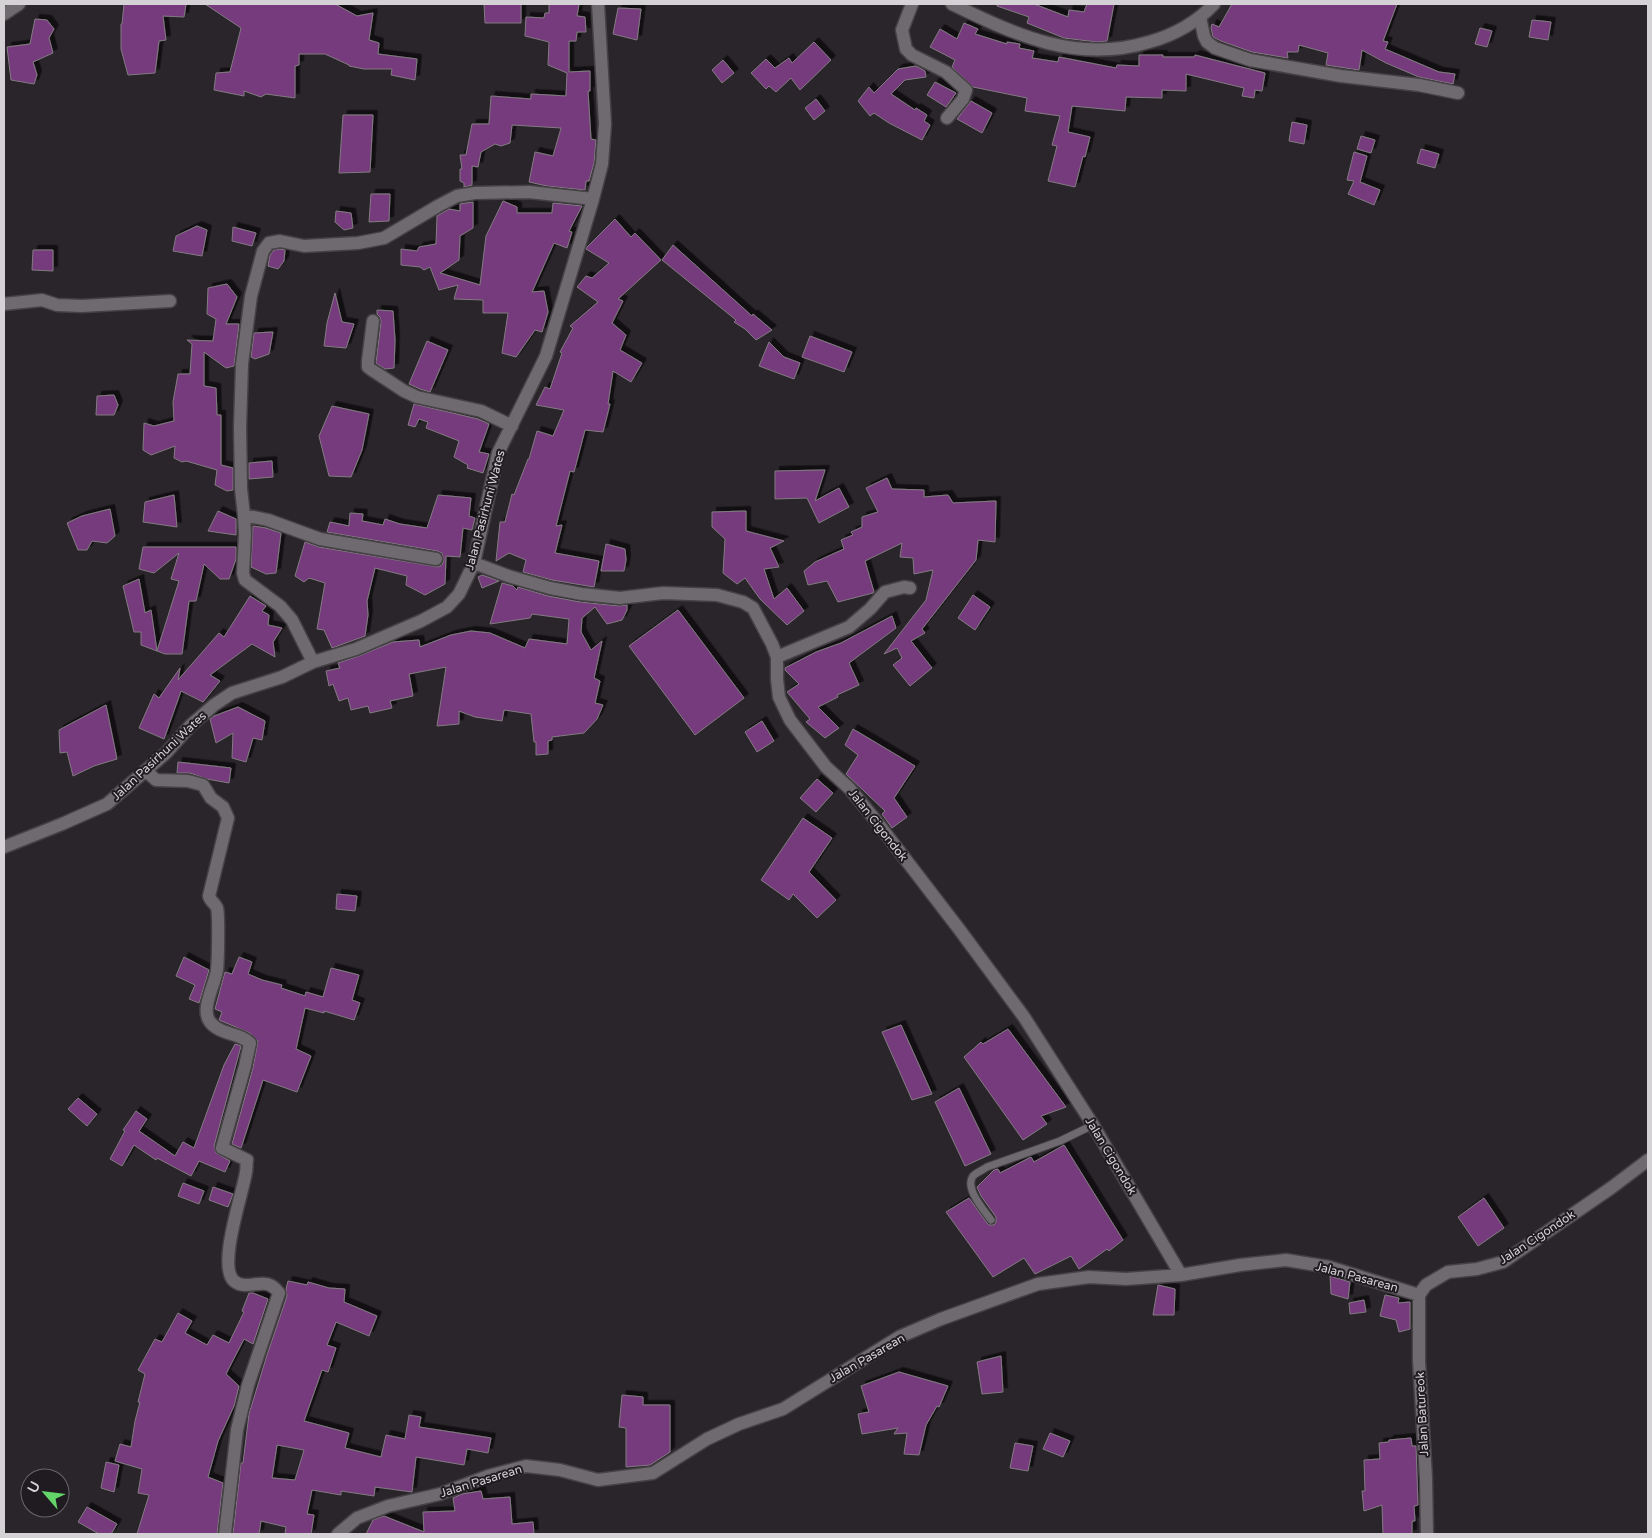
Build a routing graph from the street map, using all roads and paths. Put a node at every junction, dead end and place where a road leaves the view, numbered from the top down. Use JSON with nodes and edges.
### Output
{"nodes":[{"id":1,"x":19,"y":4,"type":"edge"},
{"id":2,"x":598,"y":4,"type":"edge"},
{"id":3,"x":912,"y":4,"type":"edge"},
{"id":4,"x":952,"y":4,"type":"edge"},
{"id":5,"x":1214,"y":4,"type":"edge"},
{"id":6,"x":4,"y":14,"type":"edge"},
{"id":7,"x":1200,"y":17,"type":"junction"},
{"id":8,"x":1458,"y":93,"type":"dead end"},
{"id":9,"x":948,"y":118,"type":"dead end"},
{"id":10,"x":593,"y":199,"type":"junction"},
{"id":11,"x":170,"y":301,"type":"dead end"},
{"id":12,"x":4,"y":304,"type":"edge"},
{"id":13,"x":373,"y":321,"type":"dead end"},
{"id":14,"x":512,"y":426,"type":"junction"},
{"id":15,"x":244,"y":515,"type":"junction"},
{"id":16,"x":436,"y":559,"type":"dead end"},
{"id":17,"x":474,"y":563,"type":"junction"},
{"id":18,"x":910,"y":588,"type":"dead end"},
{"id":19,"x":777,"y":657,"type":"junction"},
{"id":20,"x":313,"y":662,"type":"junction"},
{"id":21,"x":146,"y":771,"type":"junction"},
{"id":22,"x":4,"y":847,"type":"edge"},
{"id":23,"x":1093,"y":1125,"type":"junction"},
{"id":24,"x":1648,"y":1160,"type":"edge"},
{"id":25,"x":991,"y":1220,"type":"dead end"},
{"id":26,"x":1181,"y":1275,"type":"junction"},
{"id":27,"x":1419,"y":1295,"type":"junction"},
{"id":28,"x":225,"y":1534,"type":"edge"},
{"id":29,"x":338,"y":1534,"type":"edge"},
{"id":30,"x":1427,"y":1534,"type":"edge"}],
"edges":[{"from":1,"to":6,"type":"street"},
{"from":2,"to":10,"type":"street","name":"Jalan Pasirhuni Wates"},
{"from":3,"to":9,"type":"street"},
{"from":4,"to":7,"type":"street"},
{"from":5,"to":7,"type":"street"},
{"from":7,"to":8,"type":"street"},
{"from":10,"to":14,"type":"street","name":"Jalan Pasirhuni Wates"},
{"from":10,"to":15,"type":"street"},
{"from":11,"to":12,"type":"street"},
{"from":13,"to":14,"type":"street"},
{"from":14,"to":17,"type":"street","name":"Jalan Pasirhuni Wates"},
{"from":15,"to":16,"type":"street"},
{"from":15,"to":20,"type":"street"},
{"from":17,"to":19,"type":"street","name":"Jalan Cigondok"},
{"from":17,"to":20,"type":"street","name":"Jalan Pasirhuni Wates"},
{"from":18,"to":19,"type":"street"},
{"from":19,"to":23,"type":"street","name":"Jalan Cigondok"},
{"from":20,"to":21,"type":"street","name":"Jalan Pasirhuni Wates"},
{"from":21,"to":22,"type":"street","name":"Jalan Pasirhuni Wates"},
{"from":21,"to":28,"type":"street"},
{"from":23,"to":25,"type":"lane"},
{"from":23,"to":26,"type":"street","name":"Jalan Cigondok"},
{"from":24,"to":27,"type":"street","name":"Jalan Cigondok"},
{"from":26,"to":27,"type":"street","name":"Jalan Pasarean"},
{"from":26,"to":29,"type":"street","name":"Jalan Pasarean"},
{"from":27,"to":30,"type":"street","name":"Jalan Batureok"}]}
